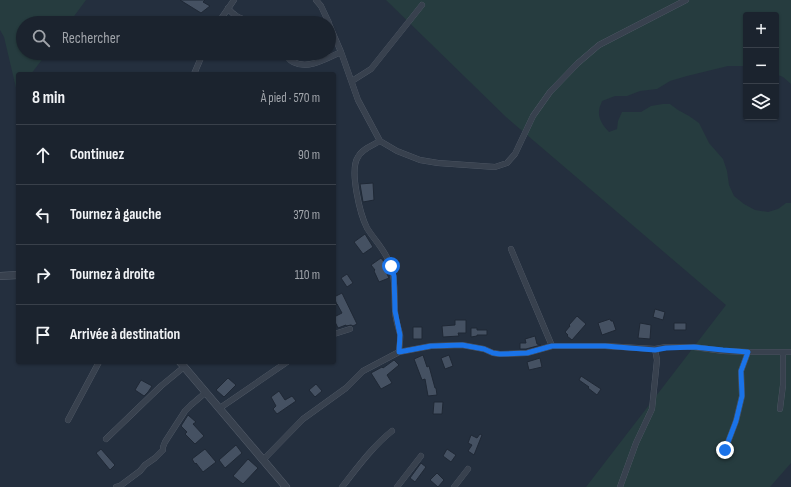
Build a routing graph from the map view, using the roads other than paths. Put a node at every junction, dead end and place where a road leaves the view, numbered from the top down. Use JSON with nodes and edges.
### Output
{"nodes":[{"id":1,"x":234,"y":0,"type":"edge"},
{"id":2,"x":316,"y":0,"type":"edge"},
{"id":3,"x":686,"y":0,"type":"edge"},
{"id":4,"x":422,"y":5,"type":"dead end"},
{"id":5,"x":228,"y":8,"type":"junction"},
{"id":6,"x":223,"y":16,"type":"edge"},
{"id":7,"x":236,"y":16,"type":"edge"},
{"id":8,"x":325,"y":16,"type":"edge"},
{"id":9,"x":336,"y":40,"type":"edge"},
{"id":10,"x":341,"y":52,"type":"junction"},
{"id":11,"x":336,"y":54,"type":"edge"},
{"id":12,"x":200,"y":60,"type":"edge"},
{"id":13,"x":290,"y":60,"type":"edge"},
{"id":14,"x":324,"y":60,"type":"edge"},
{"id":15,"x":195,"y":72,"type":"edge"},
{"id":16,"x":352,"y":81,"type":"junction"},
{"id":17,"x":380,"y":141,"type":"junction"},
{"id":18,"x":511,"y":249,"type":"dead end"},
{"id":19,"x":16,"y":275,"type":"edge"},
{"id":20,"x":0,"y":276,"type":"edge"},
{"id":21,"x":350,"y":330,"type":"dead end"},
{"id":22,"x":336,"y":334,"type":"edge"},
{"id":23,"x":552,"y":346,"type":"junction"},
{"id":24,"x":655,"y":350,"type":"junction"},
{"id":25,"x":399,"y":352,"type":"junction"},
{"id":26,"x":748,"y":352,"type":"junction"},
{"id":27,"x":791,"y":352,"type":"edge"},
{"id":28,"x":783,"y":353,"type":"junction"},
{"id":29,"x":98,"y":364,"type":"edge"},
{"id":30,"x":182,"y":364,"type":"edge"},
{"id":31,"x":284,"y":364,"type":"edge"},
{"id":32,"x":205,"y":392,"type":"junction"},
{"id":33,"x":220,"y":408,"type":"junction"},
{"id":34,"x":780,"y":409,"type":"dead end"},
{"id":35,"x":68,"y":420,"type":"dead end"},
{"id":36,"x":392,"y":431,"type":"dead end"},
{"id":37,"x":106,"y":439,"type":"dead end"},
{"id":38,"x":725,"y":450,"type":"dead end"},
{"id":39,"x":421,"y":456,"type":"dead end"},
{"id":40,"x":263,"y":460,"type":"junction"},
{"id":41,"x":468,"y":469,"type":"dead end"},
{"id":42,"x":116,"y":487,"type":"edge"},
{"id":43,"x":286,"y":487,"type":"edge"},
{"id":44,"x":342,"y":487,"type":"edge"},
{"id":45,"x":397,"y":487,"type":"edge"},
{"id":46,"x":454,"y":487,"type":"edge"},
{"id":47,"x":620,"y":487,"type":"edge"}],
"edges":[{"from":1,"to":5,"type":"street"},
{"from":2,"to":8,"type":"street"},
{"from":3,"to":17,"type":"street"},
{"from":4,"to":16,"type":"street"},
{"from":5,"to":6,"type":"street"},
{"from":5,"to":7,"type":"street"},
{"from":9,"to":10,"type":"street"},
{"from":10,"to":11,"type":"street"},
{"from":10,"to":16,"type":"street"},
{"from":12,"to":15,"type":"street"},
{"from":13,"to":14,"type":"street"},
{"from":16,"to":17,"type":"street"},
{"from":17,"to":25,"type":"street"},
{"from":18,"to":23,"type":"street"},
{"from":19,"to":20,"type":"street"},
{"from":21,"to":22,"type":"street"},
{"from":23,"to":24,"type":"street"},
{"from":23,"to":25,"type":"street"},
{"from":24,"to":26,"type":"street"},
{"from":24,"to":47,"type":"street"},
{"from":25,"to":40,"type":"street"},
{"from":26,"to":28,"type":"street"},
{"from":26,"to":38,"type":"street"},
{"from":27,"to":28,"type":"street"},
{"from":28,"to":34,"type":"street"},
{"from":29,"to":35,"type":"street"},
{"from":30,"to":32,"type":"street"},
{"from":30,"to":37,"type":"street"},
{"from":31,"to":33,"type":"street"},
{"from":32,"to":33,"type":"street"},
{"from":32,"to":42,"type":"street"},
{"from":33,"to":40,"type":"street"},
{"from":36,"to":44,"type":"street"},
{"from":39,"to":45,"type":"street"},
{"from":40,"to":43,"type":"street"},
{"from":41,"to":46,"type":"street"}]}
